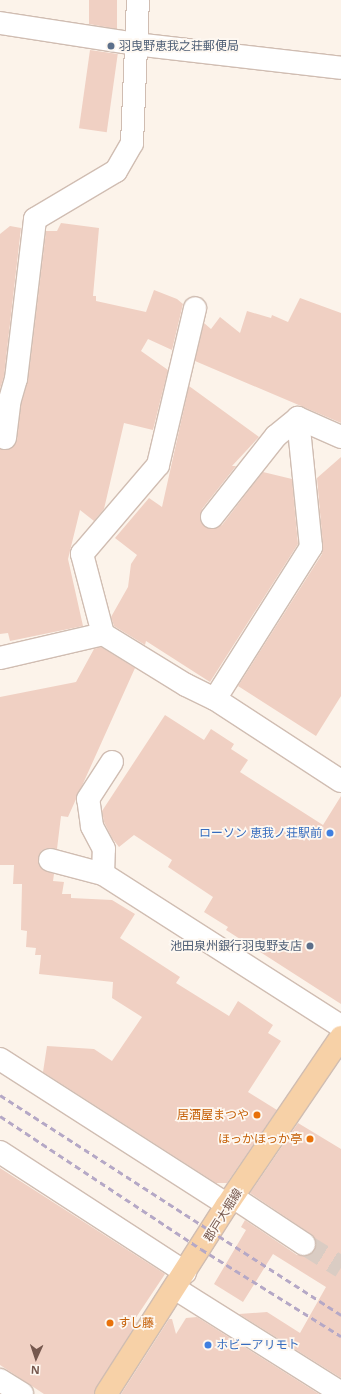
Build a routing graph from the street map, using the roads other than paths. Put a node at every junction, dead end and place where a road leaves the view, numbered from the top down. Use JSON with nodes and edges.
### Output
{"nodes":[{"id":1,"x":138,"y":0,"type":"edge"},
{"id":2,"x":0,"y":23,"type":"edge"},
{"id":3,"x":136,"y":44,"type":"junction"},
{"id":4,"x":341,"y":68,"type":"edge"},
{"id":5,"x":195,"y":308,"type":"dead end"},
{"id":6,"x":298,"y":418,"type":"junction"},
{"id":7,"x":341,"y":437,"type":"edge"},
{"id":8,"x":5,"y":438,"type":"dead end"},
{"id":9,"x":212,"y":517,"type":"dead end"},
{"id":10,"x":103,"y":634,"type":"junction"},
{"id":11,"x":0,"y":658,"type":"edge"},
{"id":12,"x":215,"y":699,"type":"junction"},
{"id":13,"x":112,"y":762,"type":"dead end"},
{"id":14,"x":341,"y":781,"type":"edge"},
{"id":15,"x":50,"y":860,"type":"dead end"},
{"id":16,"x":103,"y":874,"type":"junction"},
{"id":17,"x":341,"y":1026,"type":"edge"},
{"id":18,"x":341,"y":1037,"type":"edge"},
{"id":19,"x":0,"y":1059,"type":"edge"},
{"id":20,"x":0,"y":1152,"type":"edge"},
{"id":21,"x":230,"y":1201,"type":"junction"},
{"id":22,"x":304,"y":1244,"type":"tunnel mouth"},
{"id":23,"x":181,"y":1280,"type":"junction"},
{"id":24,"x":0,"y":1380,"type":"edge"},
{"id":25,"x":341,"y":1393,"type":"edge"},
{"id":26,"x":22,"y":1394,"type":"edge"},
{"id":27,"x":106,"y":1394,"type":"edge"}],
"edges":[{"from":1,"to":3,"type":"street"},
{"from":2,"to":3,"type":"street"},
{"from":3,"to":4,"type":"street"},
{"from":3,"to":8,"type":"street"},
{"from":5,"to":10,"type":"street"},
{"from":6,"to":7,"type":"street"},
{"from":6,"to":9,"type":"street"},
{"from":6,"to":12,"type":"street"},
{"from":10,"to":11,"type":"street"},
{"from":10,"to":12,"type":"street"},
{"from":12,"to":14,"type":"street"},
{"from":13,"to":16,"type":"street"},
{"from":15,"to":16,"type":"street"},
{"from":16,"to":17,"type":"street"},
{"from":18,"to":21,"type":"main road","name":"郡戸大堀線"},
{"from":19,"to":21,"type":"street"},
{"from":20,"to":23,"type":"street"},
{"from":21,"to":22,"type":"street"},
{"from":21,"to":23,"type":"main road","name":"郡戸大堀線"},
{"from":23,"to":25,"type":"street"},
{"from":23,"to":27,"type":"main road","name":"郡戸大堀線"},
{"from":24,"to":26,"type":"street"}]}
